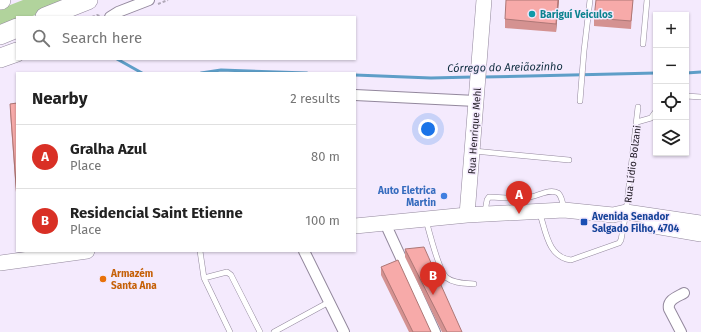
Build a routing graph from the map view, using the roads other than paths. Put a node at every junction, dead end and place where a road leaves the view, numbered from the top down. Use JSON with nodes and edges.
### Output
{"nodes":[{"id":1,"x":149,"y":0,"type":"edge"},
{"id":2,"x":484,"y":0,"type":"edge"},
{"id":3,"x":590,"y":0,"type":"edge"},
{"id":4,"x":647,"y":0,"type":"edge"},
{"id":5,"x":93,"y":7,"type":"edge"},
{"id":6,"x":53,"y":15,"type":"edge"},
{"id":7,"x":112,"y":16,"type":"edge"},
{"id":8,"x":16,"y":28,"type":"edge"},
{"id":9,"x":0,"y":35,"type":"edge"},
{"id":10,"x":643,"y":44,"type":"dead end"},
{"id":11,"x":16,"y":52,"type":"edge"},
{"id":12,"x":0,"y":58,"type":"edge"},
{"id":13,"x":356,"y":95,"type":"edge"},
{"id":14,"x":689,"y":96,"type":"edge"},
{"id":15,"x":701,"y":97,"type":"edge"},
{"id":16,"x":476,"y":101,"type":"junction"},
{"id":17,"x":580,"y":101,"type":"dead end"},
{"id":18,"x":638,"y":107,"type":"dead end"},
{"id":19,"x":653,"y":115,"type":"edge"},
{"id":20,"x":637,"y":122,"type":"junction"},
{"id":21,"x":472,"y":151,"type":"junction"},
{"id":22,"x":569,"y":160,"type":"dead end"},
{"id":23,"x":564,"y":210,"type":"junction"},
{"id":24,"x":539,"y":211,"type":"junction"},
{"id":25,"x":485,"y":214,"type":"junction"},
{"id":26,"x":468,"y":215,"type":"junction"},
{"id":27,"x":622,"y":216,"type":"junction"},
{"id":28,"x":426,"y":219,"type":"junction"},
{"id":29,"x":384,"y":223,"type":"junction"},
{"id":30,"x":701,"y":223,"type":"edge"},
{"id":31,"x":356,"y":226,"type":"edge"},
{"id":32,"x":701,"y":234,"type":"edge"},
{"id":33,"x":80,"y":252,"type":"edge"},
{"id":34,"x":200,"y":252,"type":"edge"},
{"id":35,"x":304,"y":252,"type":"edge"},
{"id":36,"x":0,"y":263,"type":"edge"},
{"id":37,"x":204,"y":278,"type":"junction"},
{"id":38,"x":474,"y":284,"type":"dead end"},
{"id":39,"x":684,"y":293,"type":"dead end"},
{"id":40,"x":329,"y":302,"type":"junction"},
{"id":41,"x":230,"y":332,"type":"edge"},
{"id":42,"x":260,"y":332,"type":"edge"},
{"id":43,"x":274,"y":332,"type":"edge"},
{"id":44,"x":344,"y":332,"type":"edge"},
{"id":45,"x":435,"y":332,"type":"edge"},
{"id":46,"x":681,"y":332,"type":"edge"}],
"edges":[{"from":1,"to":7,"type":"street"},
{"from":2,"to":16,"type":"main road","name":"Rua Henrique Mehl"},
{"from":3,"to":17,"type":"lane"},
{"from":4,"to":10,"type":"lane"},
{"from":5,"to":6,"type":"highway"},
{"from":8,"to":9,"type":"highway"},
{"from":11,"to":12,"type":"highway"},
{"from":13,"to":16,"type":"street"},
{"from":14,"to":15,"type":"lane"},
{"from":16,"to":21,"type":"main road","name":"Rua Henrique Mehl"},
{"from":18,"to":20,"type":"lane","name":"Rua Lídio Bolzani"},
{"from":19,"to":20,"type":"lane"},
{"from":20,"to":27,"type":"lane","name":"Rua Lídio Bolzani"},
{"from":21,"to":22,"type":"lane"},
{"from":21,"to":26,"type":"main road","name":"Rua Henrique Mehl"},
{"from":23,"to":24,"type":"main road"},
{"from":23,"to":25,"type":"lane"},
{"from":23,"to":27,"type":"main road"},
{"from":24,"to":25,"type":"main road"},
{"from":24,"to":27,"type":"lane","name":"Rua Lídio Bolzani"},
{"from":25,"to":26,"type":"main road"},
{"from":26,"to":28,"type":"main road"},
{"from":27,"to":30,"type":"main road"},
{"from":27,"to":32,"type":"main road"},
{"from":28,"to":29,"type":"main road"},
{"from":28,"to":38,"type":"lane"},
{"from":29,"to":31,"type":"main road"},
{"from":29,"to":45,"type":"street"},
{"from":33,"to":36,"type":"main road"},
{"from":34,"to":37,"type":"lane"},
{"from":35,"to":40,"type":"street"},
{"from":37,"to":41,"type":"lane"},
{"from":37,"to":42,"type":"lane"},
{"from":39,"to":46,"type":"street"},
{"from":40,"to":43,"type":"lane"},
{"from":40,"to":44,"type":"street"}]}
